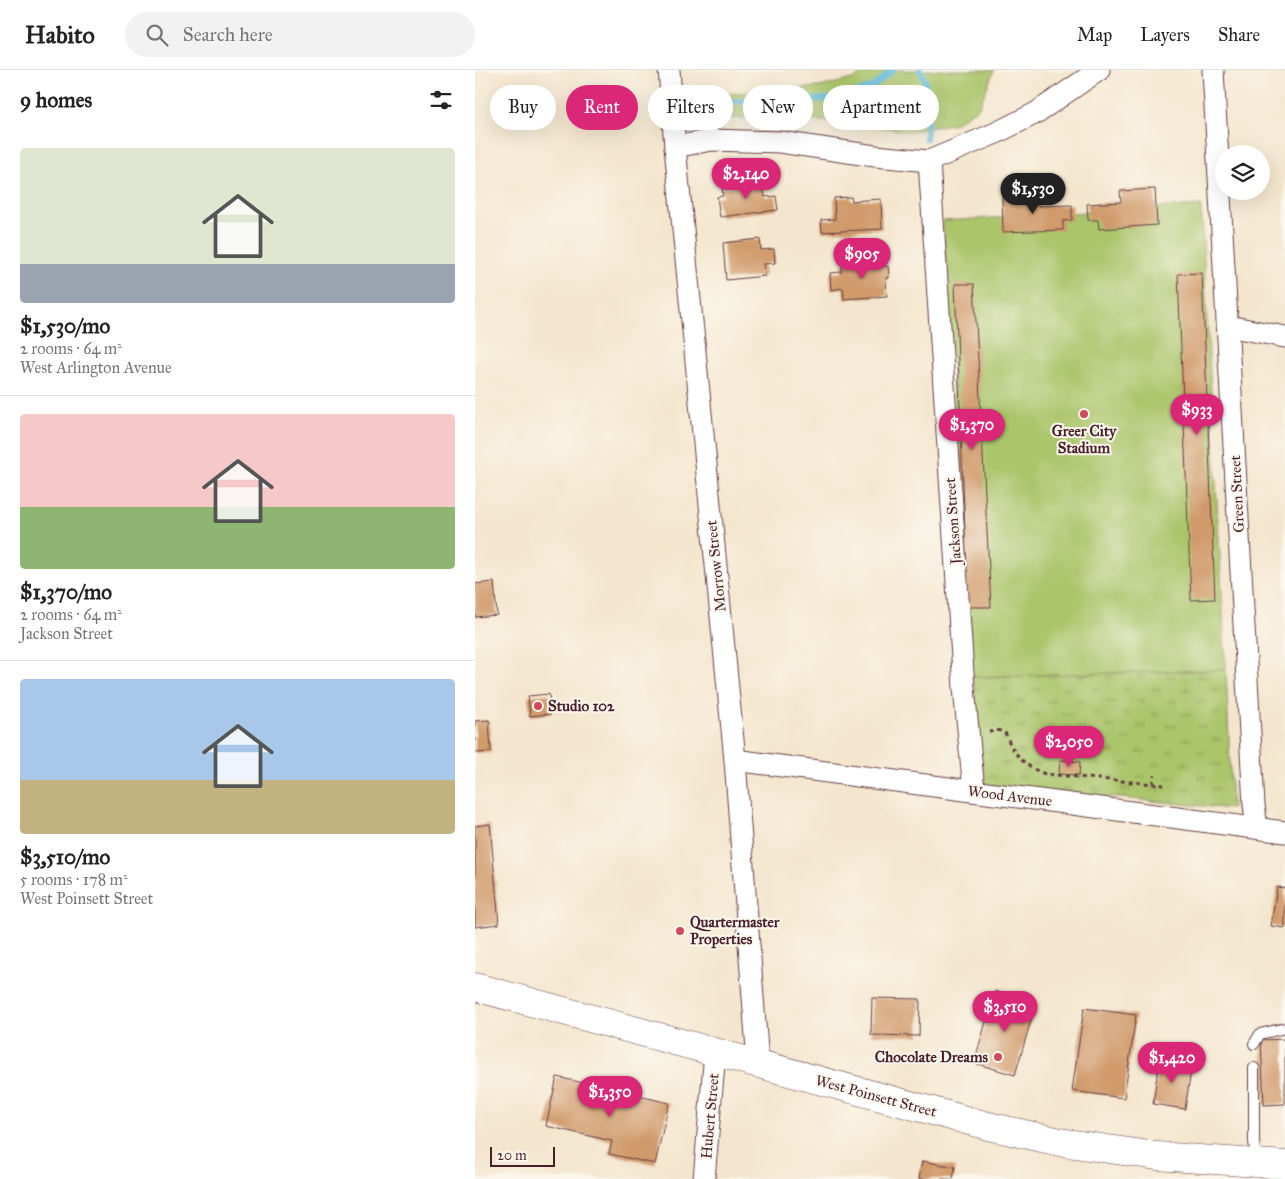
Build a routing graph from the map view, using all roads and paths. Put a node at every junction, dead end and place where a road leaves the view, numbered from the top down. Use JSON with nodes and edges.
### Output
{"nodes":[{"id":1,"x":669,"y":70,"type":"edge"},
{"id":2,"x":1099,"y":70,"type":"edge"},
{"id":3,"x":1213,"y":70,"type":"edge"},
{"id":4,"x":675,"y":147,"type":"junction"},
{"id":5,"x":929,"y":161,"type":"junction"},
{"id":6,"x":1228,"y":326,"type":"junction"},
{"id":7,"x":1285,"y":338,"type":"edge"},
{"id":8,"x":969,"y":734,"type":"junction"},
{"id":9,"x":735,"y":760,"type":"junction"},
{"id":10,"x":1154,"y":775,"type":"dead end"},
{"id":11,"x":1153,"y":784,"type":"junction"},
{"id":12,"x":1164,"y":785,"type":"dead end"},
{"id":13,"x":974,"y":792,"type":"junction"},
{"id":14,"x":1257,"y":828,"type":"junction"},
{"id":15,"x":1285,"y":832,"type":"edge"},
{"id":16,"x":475,"y":987,"type":"edge"},
{"id":17,"x":1285,"y":1028,"type":"edge"},
{"id":18,"x":1254,"y":1044,"type":"dead end"},
{"id":19,"x":715,"y":1053,"type":"junction"},
{"id":20,"x":758,"y":1063,"type":"junction"},
{"id":21,"x":1254,"y":1068,"type":"dead end"},
{"id":22,"x":1256,"y":1163,"type":"junction"},
{"id":23,"x":1285,"y":1165,"type":"edge"},
{"id":24,"x":704,"y":1179,"type":"edge"}],
"edges":[{"from":1,"to":4,"type":"street","name":"Morrow Street"},
{"from":2,"to":5,"type":"street"},
{"from":3,"to":6,"type":"street","name":"Green Street"},
{"from":4,"to":5,"type":"street"},
{"from":4,"to":9,"type":"street","name":"Morrow Street"},
{"from":5,"to":8,"type":"street","name":"Jackson Street"},
{"from":6,"to":7,"type":"street"},
{"from":6,"to":14,"type":"street","name":"Green Street"},
{"from":8,"to":11,"type":"path"},
{"from":8,"to":13,"type":"street","name":"Jackson Street"},
{"from":9,"to":13,"type":"street","name":"Wood Avenue"},
{"from":9,"to":20,"type":"street","name":"Morrow Street"},
{"from":10,"to":11,"type":"path"},
{"from":11,"to":12,"type":"path"},
{"from":13,"to":14,"type":"street","name":"Wood Avenue"},
{"from":14,"to":15,"type":"street","name":"Wood Avenue"},
{"from":16,"to":19,"type":"main road","name":"West Poinsett Street"},
{"from":17,"to":18,"type":"lane"},
{"from":19,"to":20,"type":"main road","name":"West Poinsett Street"},
{"from":19,"to":24,"type":"street","name":"Hubert Street"},
{"from":20,"to":22,"type":"main road","name":"West Poinsett Street"},
{"from":21,"to":22,"type":"lane"},
{"from":22,"to":23,"type":"main road","name":"West Poinsett Street"}]}
